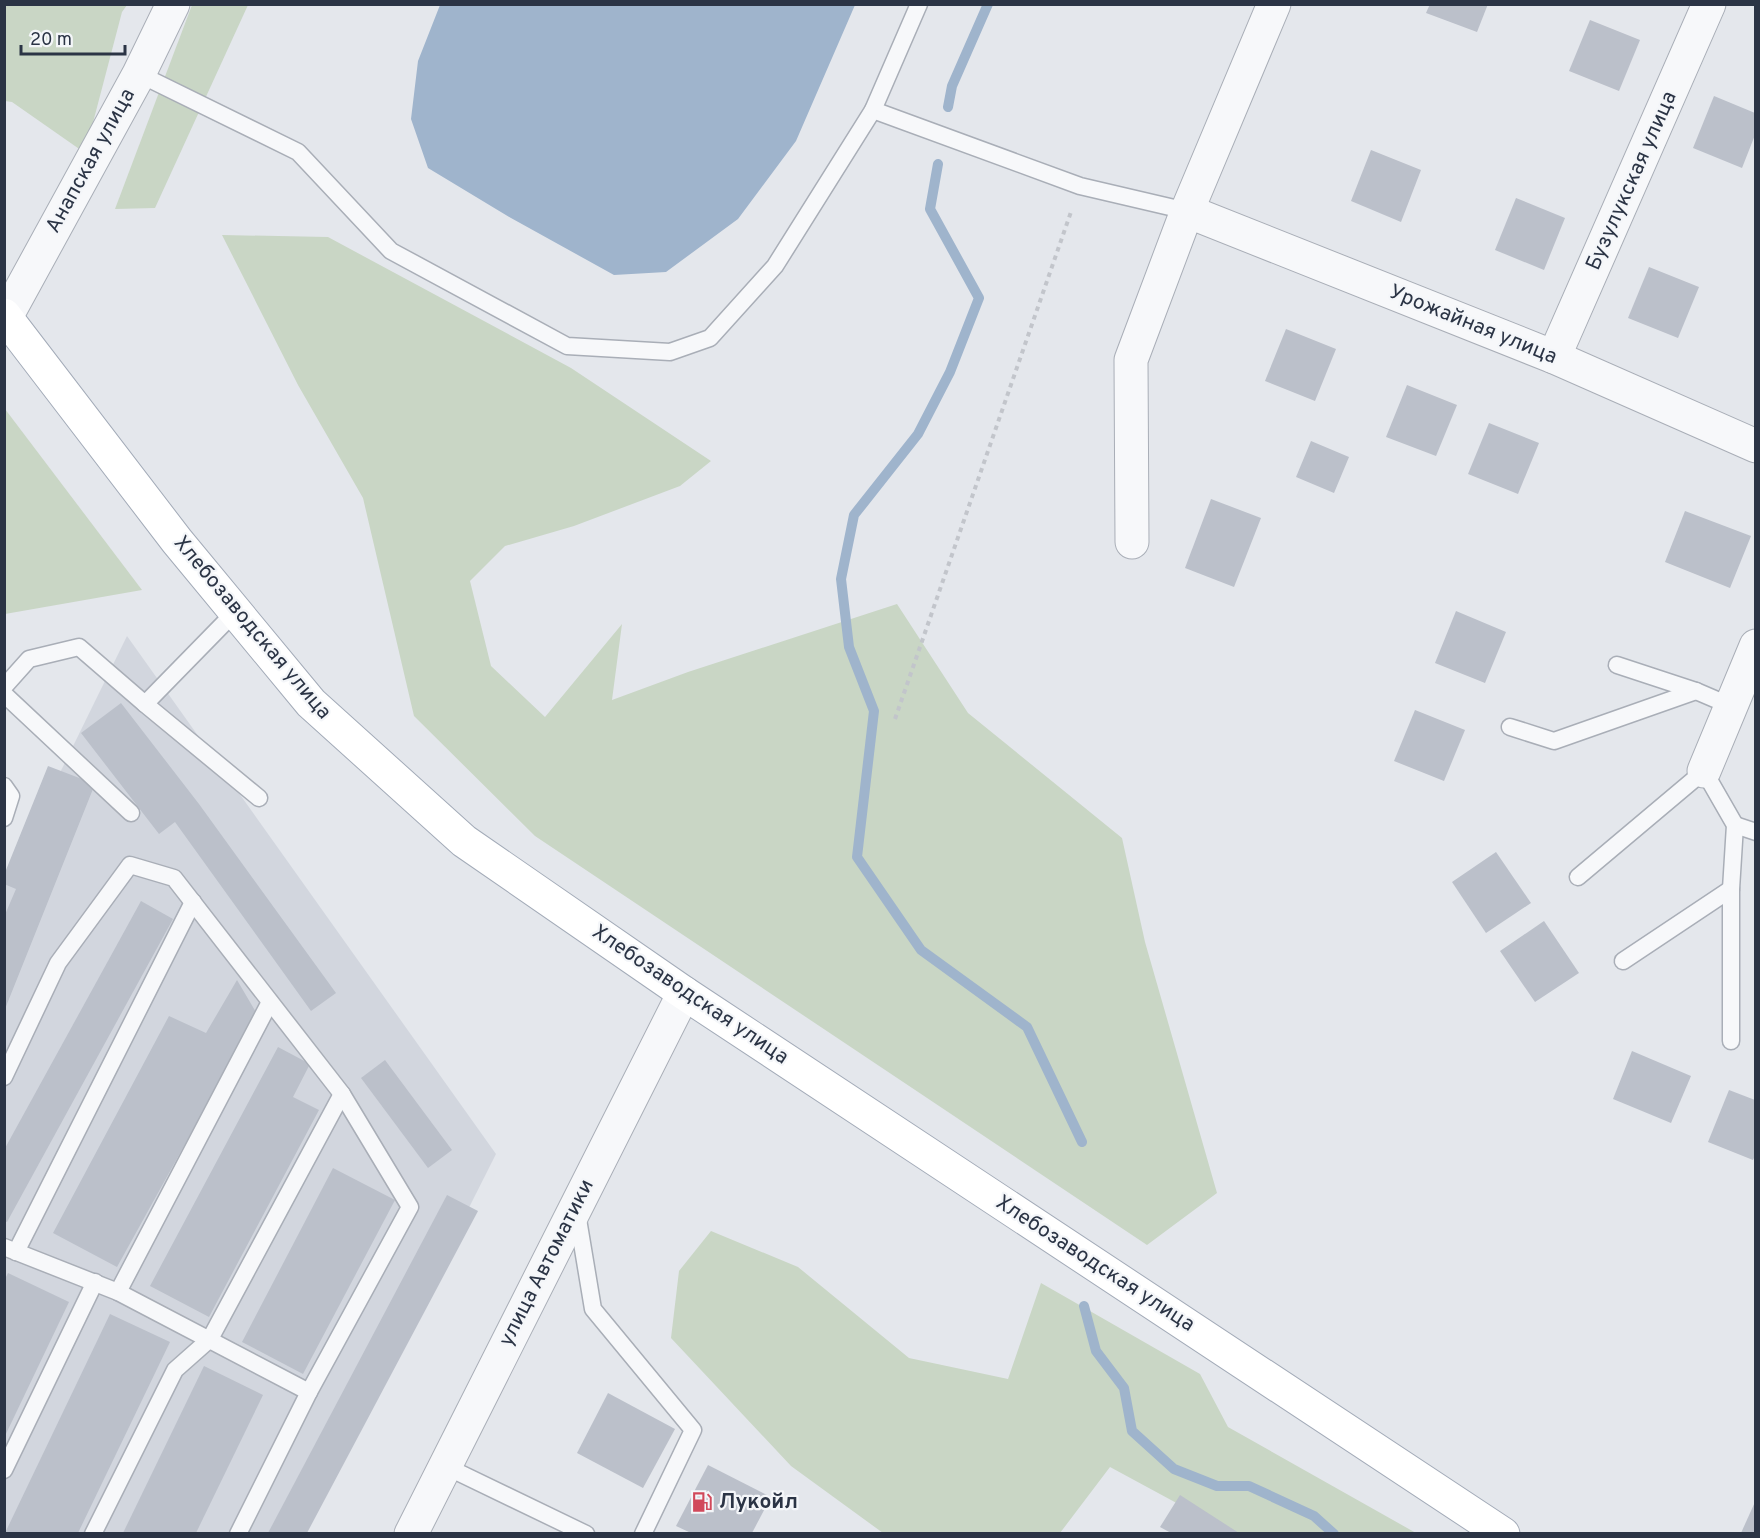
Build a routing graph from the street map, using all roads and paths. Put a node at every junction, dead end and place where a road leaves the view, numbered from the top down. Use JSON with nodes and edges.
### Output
{"nodes":[{"id":1,"x":173,"y":4,"type":"edge"},
{"id":2,"x":919,"y":4,"type":"edge"},
{"id":3,"x":1274,"y":4,"type":"edge"},
{"id":4,"x":1709,"y":4,"type":"edge"},
{"id":5,"x":139,"y":74,"type":"junction"},
{"id":6,"x":873,"y":110,"type":"junction"},
{"id":7,"x":1080,"y":186,"type":"junction"},
{"id":8,"x":1187,"y":211,"type":"junction"},
{"id":9,"x":5,"y":316,"type":"edge"},
{"id":10,"x":1554,"y":357,"type":"junction"},
{"id":11,"x":1755,"y":446,"type":"edge"},
{"id":12,"x":1132,"y":542,"type":"dead end"},
{"id":13,"x":236,"y":612,"type":"junction"},
{"id":14,"x":1755,"y":646,"type":"edge"},
{"id":15,"x":1617,"y":665,"type":"dead end"},
{"id":16,"x":4,"y":687,"type":"edge"},
{"id":17,"x":1696,"y":691,"type":"junction"},
{"id":18,"x":4,"y":694,"type":"edge"},
{"id":19,"x":145,"y":704,"type":"junction"},
{"id":20,"x":1731,"y":706,"type":"junction"},
{"id":21,"x":895,"y":719,"type":"dead end"},
{"id":22,"x":1510,"y":727,"type":"dead end"},
{"id":23,"x":1704,"y":771,"type":"junction"},
{"id":24,"x":4,"y":786,"type":"edge"},
{"id":25,"x":259,"y":798,"type":"dead end"},
{"id":26,"x":130,"y":813,"type":"dead end"},
{"id":27,"x":4,"y":818,"type":"edge"},
{"id":28,"x":1735,"y":825,"type":"junction"},
{"id":29,"x":1755,"y":832,"type":"edge"},
{"id":30,"x":1578,"y":877,"type":"dead end"},
{"id":31,"x":1731,"y":889,"type":"junction"},
{"id":32,"x":193,"y":902,"type":"junction"},
{"id":33,"x":1623,"y":961,"type":"dead end"},
{"id":34,"x":684,"y":993,"type":"junction"},
{"id":35,"x":270,"y":1002,"type":"junction"},
{"id":36,"x":1731,"y":1041,"type":"dead end"},
{"id":37,"x":4,"y":1077,"type":"edge"},
{"id":38,"x":342,"y":1094,"type":"junction"},
{"id":39,"x":576,"y":1207,"type":"junction"},
{"id":40,"x":10,"y":1250,"type":"edge"},
{"id":41,"x":95,"y":1282,"type":"junction"},
{"id":42,"x":118,"y":1292,"type":"junction"},
{"id":43,"x":210,"y":1339,"type":"junction"},
{"id":44,"x":309,"y":1392,"type":"junction"},
{"id":45,"x":445,"y":1466,"type":"junction"},
{"id":46,"x":4,"y":1470,"type":"edge"},
{"id":47,"x":93,"y":1533,"type":"edge"},
{"id":48,"x":238,"y":1533,"type":"edge"},
{"id":49,"x":411,"y":1533,"type":"edge"},
{"id":50,"x":586,"y":1533,"type":"edge"},
{"id":51,"x":643,"y":1533,"type":"edge"},
{"id":52,"x":1503,"y":1533,"type":"edge"}],
"edges":[{"from":1,"to":5,"type":"street","name":"Анапская улица"},
{"from":2,"to":6,"type":"lane"},
{"from":3,"to":8,"type":"street"},
{"from":4,"to":10,"type":"street","name":"Бузулукская улица"},
{"from":5,"to":6,"type":"lane"},
{"from":5,"to":9,"type":"street","name":"Анапская улица"},
{"from":6,"to":7,"type":"lane"},
{"from":7,"to":8,"type":"lane"},
{"from":7,"to":21,"type":"path"},
{"from":8,"to":10,"type":"street","name":"Урожайная улица"},
{"from":8,"to":12,"type":"street"},
{"from":9,"to":13,"type":"main road","name":"Хлебозаводская улица"},
{"from":10,"to":11,"type":"street","name":"Урожайная улица"},
{"from":13,"to":19,"type":"lane"},
{"from":13,"to":34,"type":"main road","name":"Хлебозаводская улица"},
{"from":14,"to":20,"type":"street"},
{"from":15,"to":17,"type":"lane"},
{"from":16,"to":19,"type":"lane"},
{"from":17,"to":20,"type":"lane"},
{"from":17,"to":22,"type":"lane"},
{"from":18,"to":26,"type":"lane"},
{"from":19,"to":25,"type":"lane"},
{"from":20,"to":23,"type":"street"},
{"from":23,"to":28,"type":"lane"},
{"from":23,"to":30,"type":"lane"},
{"from":24,"to":27,"type":"lane"},
{"from":28,"to":29,"type":"lane"},
{"from":28,"to":31,"type":"lane"},
{"from":31,"to":33,"type":"lane"},
{"from":31,"to":36,"type":"lane"},
{"from":32,"to":35,"type":"lane"},
{"from":32,"to":37,"type":"lane"},
{"from":32,"to":40,"type":"lane"},
{"from":34,"to":39,"type":"street","name":"улица Автоматики"},
{"from":34,"to":52,"type":"main road","name":"Хлебозаводская улица"},
{"from":35,"to":38,"type":"lane"},
{"from":35,"to":42,"type":"lane"},
{"from":38,"to":43,"type":"lane"},
{"from":38,"to":44,"type":"lane"},
{"from":39,"to":45,"type":"street","name":"улица Автоматики"},
{"from":39,"to":51,"type":"lane"},
{"from":40,"to":41,"type":"lane"},
{"from":41,"to":42,"type":"lane"},
{"from":41,"to":46,"type":"lane"},
{"from":42,"to":43,"type":"lane"},
{"from":43,"to":44,"type":"lane"},
{"from":43,"to":47,"type":"lane"},
{"from":44,"to":48,"type":"lane"},
{"from":45,"to":49,"type":"street","name":"улица Автоматики"},
{"from":45,"to":50,"type":"lane"}]}
